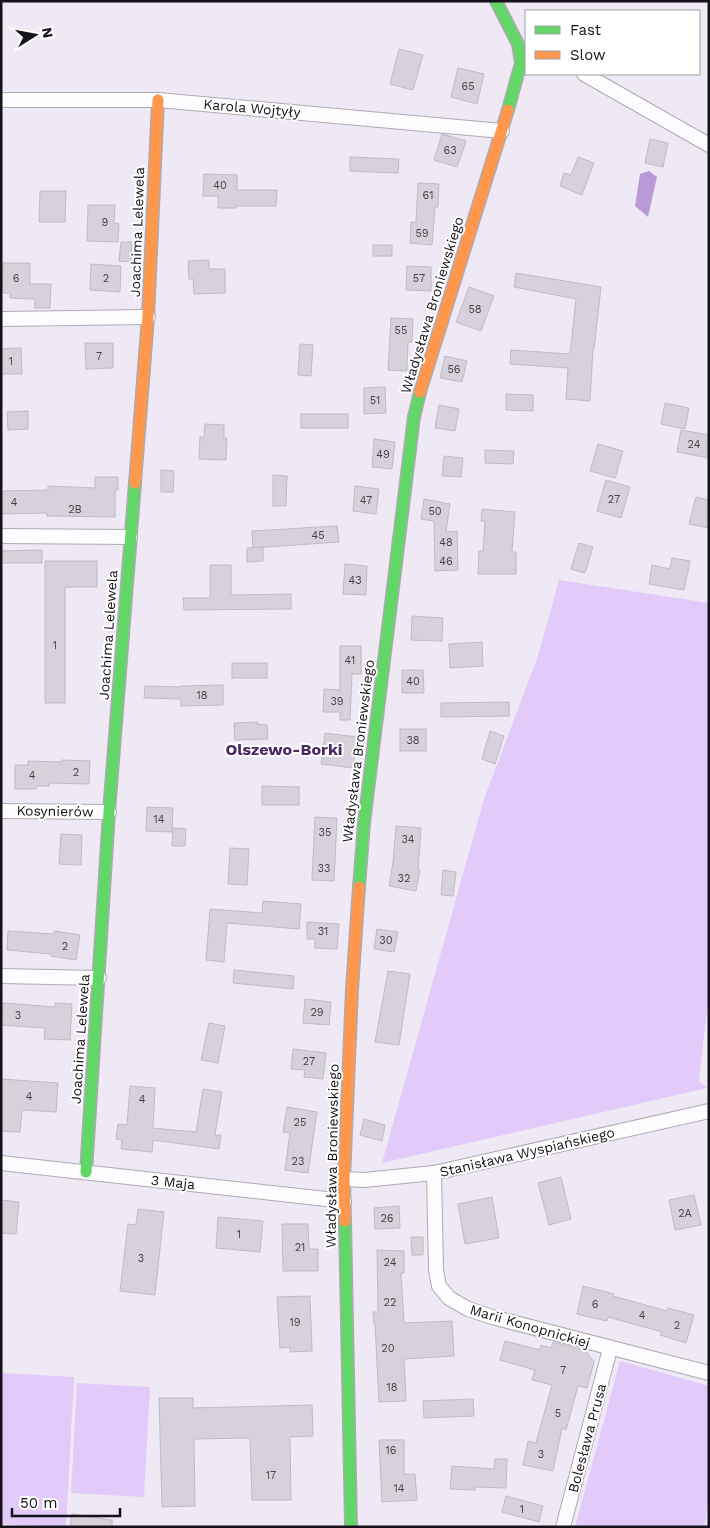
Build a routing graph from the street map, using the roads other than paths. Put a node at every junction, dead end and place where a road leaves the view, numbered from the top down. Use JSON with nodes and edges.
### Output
{"nodes":[{"id":1,"x":496,"y":1,"type":"edge"},
{"id":2,"x":522,"y":46,"type":"edge"},
{"id":3,"x":586,"y":75,"type":"edge"},
{"id":4,"x":1,"y":100,"type":"edge"},
{"id":5,"x":158,"y":100,"type":"junction"},
{"id":6,"x":502,"y":131,"type":"junction"},
{"id":7,"x":709,"y":145,"type":"edge"},
{"id":8,"x":148,"y":317,"type":"junction"},
{"id":9,"x":1,"y":319,"type":"edge"},
{"id":10,"x":1,"y":536,"type":"edge"},
{"id":11,"x":130,"y":537,"type":"junction"},
{"id":12,"x":1,"y":811,"type":"edge"},
{"id":13,"x":109,"y":812,"type":"junction"},
{"id":14,"x":1,"y":976,"type":"edge"},
{"id":15,"x":99,"y":978,"type":"junction"},
{"id":16,"x":709,"y":1111,"type":"edge"},
{"id":17,"x":1,"y":1163,"type":"edge"},
{"id":18,"x":86,"y":1172,"type":"junction"},
{"id":19,"x":434,"y":1173,"type":"junction"},
{"id":20,"x":344,"y":1179,"type":"junction"},
{"id":21,"x":344,"y":1201,"type":"junction"},
{"id":22,"x":610,"y":1349,"type":"junction"},
{"id":23,"x":709,"y":1373,"type":"edge"},
{"id":24,"x":351,"y":1527,"type":"edge"},
{"id":25,"x":563,"y":1527,"type":"edge"}],
"edges":[{"from":1,"to":2,"type":"street","name":"Władysława Broniewskiego"},
{"from":2,"to":6,"type":"street","name":"Władysława Broniewskiego"},
{"from":3,"to":7,"type":"street"},
{"from":4,"to":5,"type":"street","name":"Karola Wojtyły"},
{"from":5,"to":6,"type":"street","name":"Karola Wojtyły"},
{"from":5,"to":8,"type":"street","name":"Joachima Lelewela"},
{"from":6,"to":20,"type":"street","name":"Władysława Broniewskiego"},
{"from":8,"to":9,"type":"street"},
{"from":8,"to":11,"type":"street","name":"Joachima Lelewela"},
{"from":10,"to":11,"type":"street"},
{"from":11,"to":13,"type":"street","name":"Joachima Lelewela"},
{"from":12,"to":13,"type":"street","name":"Kosynierów"},
{"from":13,"to":15,"type":"street","name":"Joachima Lelewela"},
{"from":14,"to":15,"type":"street"},
{"from":15,"to":18,"type":"street","name":"Joachima Lelewela"},
{"from":16,"to":19,"type":"street","name":"Stanisława Wyspiańskiego"},
{"from":17,"to":18,"type":"street","name":"3 Maja"},
{"from":18,"to":21,"type":"street","name":"3 Maja"},
{"from":19,"to":20,"type":"street","name":"Stanisława Wyspiańskiego"},
{"from":19,"to":22,"type":"street","name":"Marii Konopnickiej"},
{"from":20,"to":21,"type":"street","name":"Władysława Broniewskiego"},
{"from":21,"to":24,"type":"street","name":"Władysława Broniewskiego"},
{"from":22,"to":23,"type":"street","name":"Marii Konopnickiej"},
{"from":22,"to":25,"type":"street","name":"Bolesława Prusa"}]}
